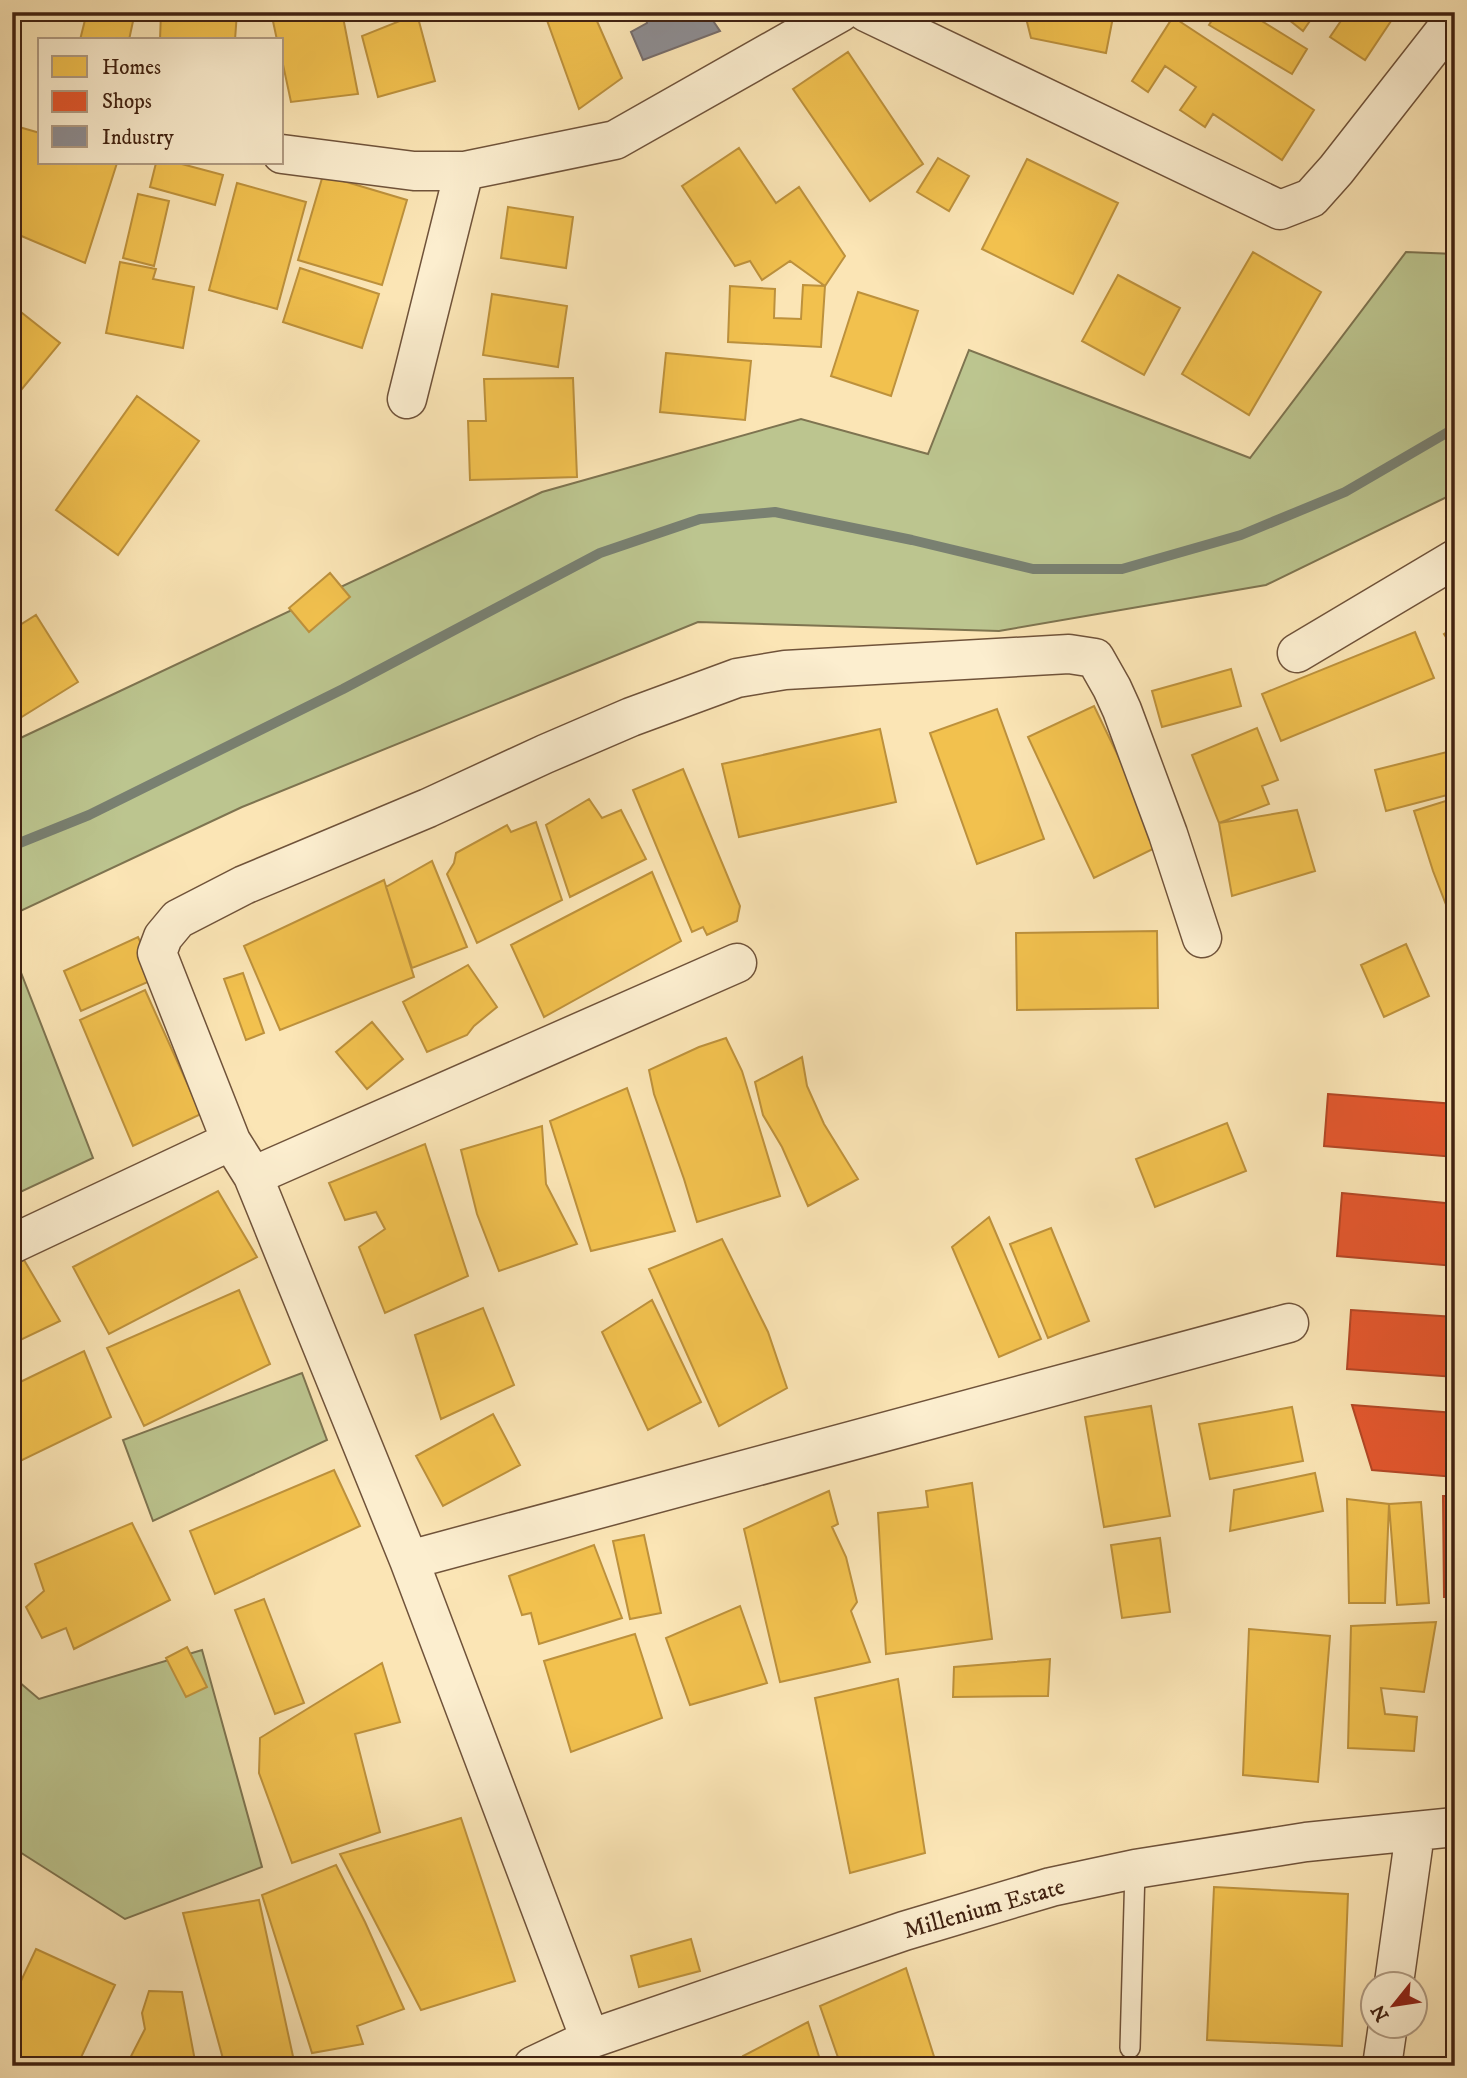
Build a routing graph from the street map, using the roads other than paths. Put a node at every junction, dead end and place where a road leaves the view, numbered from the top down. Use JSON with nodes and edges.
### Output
{"nodes":[{"id":1,"x":841,"y":12,"type":"edge"},
{"id":2,"x":866,"y":12,"type":"edge"},
{"id":3,"x":1455,"y":18,"type":"edge"},
{"id":4,"x":284,"y":154,"type":"edge"},
{"id":5,"x":464,"y":170,"type":"junction"},
{"id":6,"x":407,"y":399,"type":"dead end"},
{"id":7,"x":1455,"y":559,"type":"edge"},
{"id":8,"x":1297,"y":653,"type":"dead end"},
{"id":9,"x":1202,"y":939,"type":"dead end"},
{"id":10,"x":737,"y":964,"type":"dead end"},
{"id":11,"x":231,"y":1141,"type":"junction"},
{"id":12,"x":253,"y":1176,"type":"junction"},
{"id":13,"x":12,"y":1244,"type":"edge"},
{"id":14,"x":1289,"y":1323,"type":"dead end"},
{"id":15,"x":408,"y":1560,"type":"junction"},
{"id":16,"x":1455,"y":1827,"type":"edge"},
{"id":17,"x":1415,"y":1833,"type":"junction"},
{"id":18,"x":1135,"y":1868,"type":"junction"},
{"id":19,"x":1396,"y":1969,"type":"edge"},
{"id":20,"x":590,"y":2039,"type":"junction"},
{"id":21,"x":1386,"y":2039,"type":"edge"},
{"id":22,"x":1130,"y":2048,"type":"dead end"},
{"id":23,"x":533,"y":2066,"type":"edge"},
{"id":24,"x":1382,"y":2066,"type":"edge"}],
"edges":[{"from":1,"to":5,"type":"street"},
{"from":2,"to":3,"type":"street"},
{"from":4,"to":5,"type":"street"},
{"from":5,"to":6,"type":"street"},
{"from":7,"to":8,"type":"street"},
{"from":9,"to":11,"type":"street"},
{"from":10,"to":12,"type":"street"},
{"from":11,"to":12,"type":"street"},
{"from":11,"to":13,"type":"street"},
{"from":12,"to":15,"type":"street"},
{"from":14,"to":15,"type":"street"},
{"from":15,"to":20,"type":"street"},
{"from":16,"to":17,"type":"street","name":"Millenium Estate"},
{"from":17,"to":18,"type":"street","name":"Millenium Estate"},
{"from":17,"to":19,"type":"street"},
{"from":18,"to":20,"type":"street","name":"Millenium Estate"},
{"from":18,"to":22,"type":"lane"},
{"from":20,"to":23,"type":"street","name":"Millenium Estate"},
{"from":21,"to":24,"type":"street"}]}
